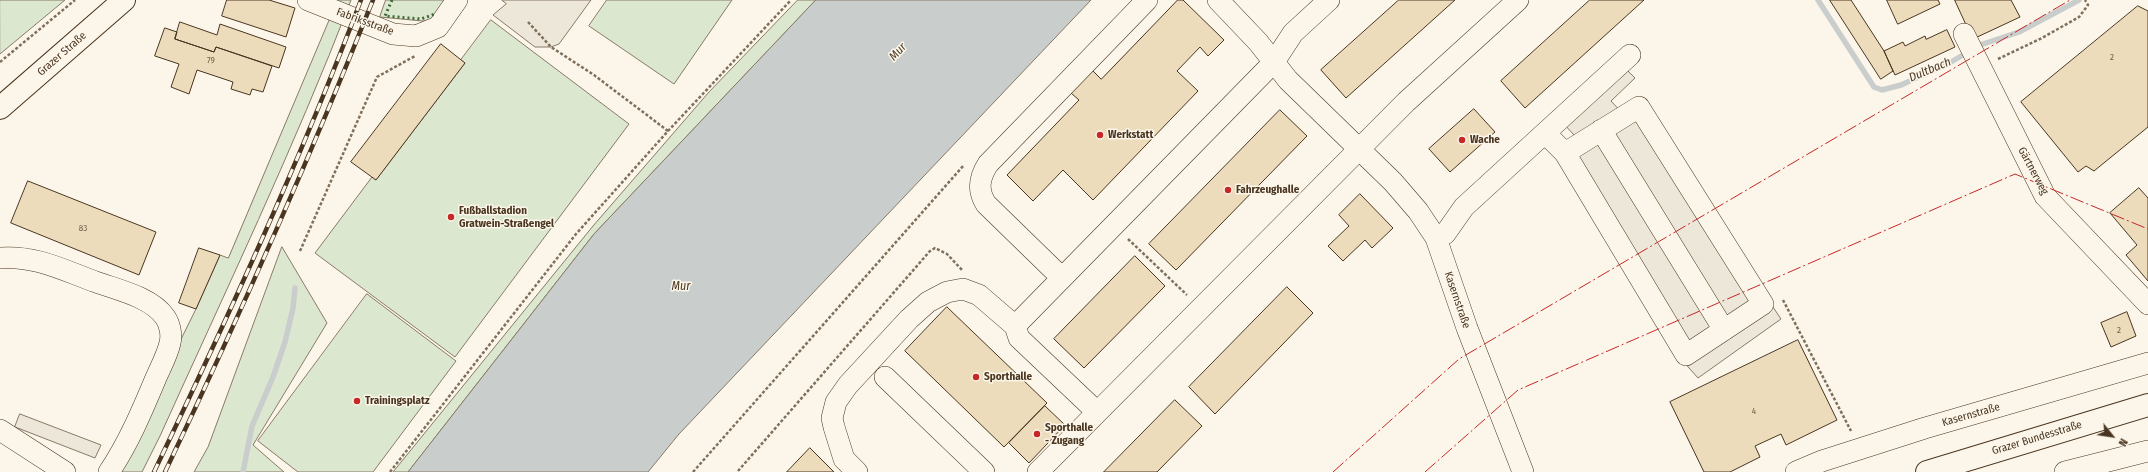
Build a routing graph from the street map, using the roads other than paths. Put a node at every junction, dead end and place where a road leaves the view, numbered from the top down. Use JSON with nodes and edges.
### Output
{"nodes":[{"id":1,"x":124,"y":0,"type":"edge"},
{"id":2,"x":308,"y":0,"type":"edge"},
{"id":3,"x":457,"y":0,"type":"edge"},
{"id":4,"x":1147,"y":0,"type":"edge"},
{"id":5,"x":1218,"y":0,"type":"edge"},
{"id":6,"x":1330,"y":0,"type":"edge"},
{"id":7,"x":1518,"y":0,"type":"edge"},
{"id":8,"x":1971,"y":49,"type":"road end"},
{"id":9,"x":1630,"y":56,"type":"dead end"},
{"id":10,"x":1274,"y":62,"type":"junction"},
{"id":11,"x":0,"y":108,"type":"edge"},
{"id":12,"x":1601,"y":130,"type":"junction"},
{"id":13,"x":1545,"y":134,"type":"junction"},
{"id":14,"x":1358,"y":150,"type":"junction"},
{"id":15,"x":1565,"y":153,"type":"junction"},
{"id":16,"x":1436,"y":238,"type":"junction"},
{"id":17,"x":0,"y":258,"type":"edge"},
{"id":18,"x":1062,"y":278,"type":"junction"},
{"id":19,"x":2148,"y":304,"type":"edge"},
{"id":20,"x":1015,"y":326,"type":"junction"},
{"id":21,"x":1724,"y":330,"type":"junction"},
{"id":22,"x":2148,"y":363,"type":"edge"},
{"id":23,"x":886,"y":377,"type":"dead end"},
{"id":24,"x":2148,"y":405,"type":"edge"},
{"id":25,"x":1097,"y":412,"type":"junction"},
{"id":26,"x":0,"y":430,"type":"edge"},
{"id":27,"x":2148,"y":451,"type":"edge"},
{"id":28,"x":65,"y":472,"type":"edge"},
{"id":29,"x":109,"y":472,"type":"edge"},
{"id":30,"x":857,"y":472,"type":"edge"},
{"id":31,"x":984,"y":472,"type":"edge"},
{"id":32,"x":1038,"y":472,"type":"edge"},
{"id":33,"x":1523,"y":472,"type":"edge"},
{"id":34,"x":1796,"y":472,"type":"edge"},
{"id":35,"x":1927,"y":472,"type":"edge"},
{"id":36,"x":2064,"y":472,"type":"edge"}],
"edges":[{"from":1,"to":11,"type":"main road","name":"Grazer Straße"},
{"from":2,"to":3,"type":"street","name":"Fabriksstraße"},
{"from":4,"to":18,"type":"street"},
{"from":5,"to":10,"type":"street","name":"Kasernstraße"},
{"from":6,"to":10,"type":"street"},
{"from":7,"to":14,"type":"street"},
{"from":8,"to":19,"type":"street","name":"Gärtnerweg"},
{"from":9,"to":13,"type":"street"},
{"from":10,"to":14,"type":"street","name":"Kasernstraße"},
{"from":10,"to":18,"type":"street"},
{"from":12,"to":15,"type":"street"},
{"from":12,"to":21,"type":"street"},
{"from":12,"to":21,"type":"street"},
{"from":13,"to":15,"type":"street"},
{"from":13,"to":16,"type":"street"},
{"from":14,"to":16,"type":"street","name":"Kasernstraße"},
{"from":14,"to":25,"type":"street"},
{"from":15,"to":21,"type":"street"},
{"from":16,"to":33,"type":"street","name":"Kasernstraße"},
{"from":17,"to":29,"type":"street"},
{"from":18,"to":20,"type":"street"},
{"from":20,"to":25,"type":"street"},
{"from":20,"to":30,"type":"street"},
{"from":22,"to":34,"type":"street","name":"Kasernstraße"},
{"from":23,"to":31,"type":"street"},
{"from":24,"to":35,"type":"main road","name":"Grazer Bundesstraße"},
{"from":25,"to":32,"type":"street"},
{"from":26,"to":28,"type":"street"},
{"from":27,"to":36,"type":"street"}]}
